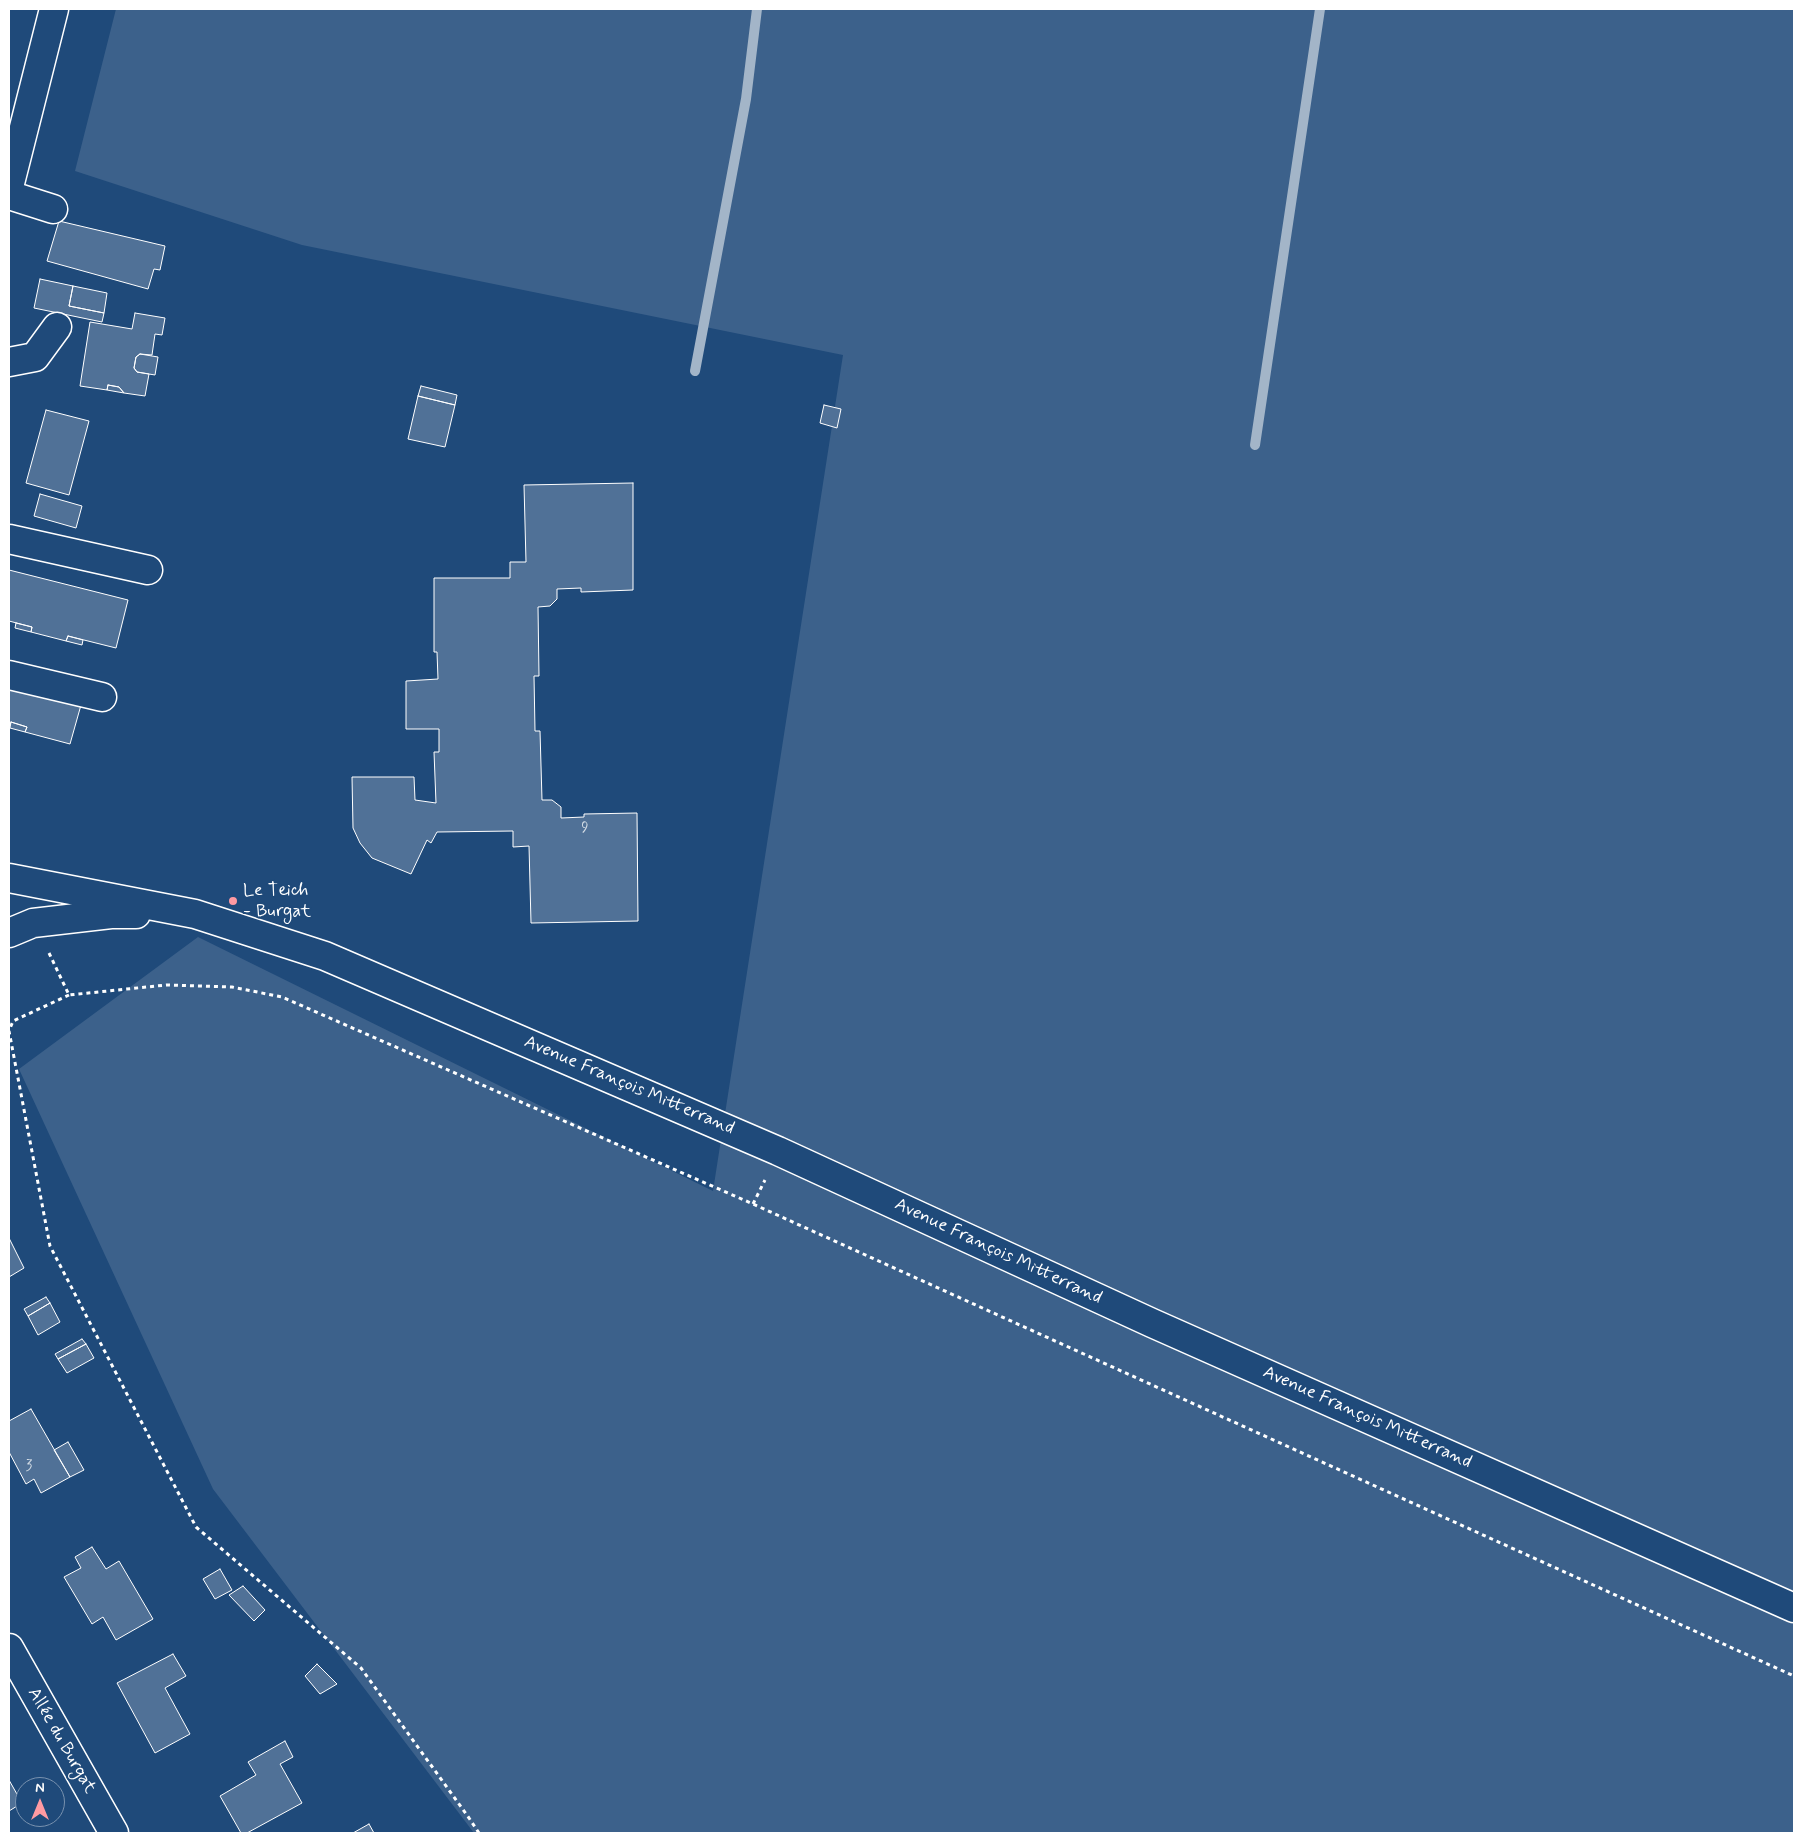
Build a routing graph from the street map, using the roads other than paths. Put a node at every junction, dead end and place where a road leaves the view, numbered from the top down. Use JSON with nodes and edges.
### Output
{"nodes":[{"id":1,"x":54,"y":9,"type":"edge"},
{"id":2,"x":9,"y":187,"type":"edge"},
{"id":3,"x":9,"y":195,"type":"edge"},
{"id":4,"x":53,"y":209,"type":"dead end"},
{"id":5,"x":56,"y":327,"type":"dead end"},
{"id":6,"x":9,"y":362,"type":"edge"},
{"id":7,"x":9,"y":539,"type":"edge"},
{"id":8,"x":148,"y":570,"type":"dead end"},
{"id":9,"x":9,"y":675,"type":"edge"},
{"id":10,"x":102,"y":697,"type":"dead end"},
{"id":11,"x":9,"y":878,"type":"edge"},
{"id":12,"x":195,"y":914,"type":"junction"},
{"id":13,"x":21,"y":928,"type":"edge"},
{"id":14,"x":1794,"y":1608,"type":"edge"},
{"id":15,"x":9,"y":1648,"type":"edge"},
{"id":16,"x":114,"y":1833,"type":"edge"}],
"edges":[{"from":1,"to":2,"type":"main road"},
{"from":3,"to":4,"type":"main road"},
{"from":5,"to":6,"type":"main road"},
{"from":7,"to":8,"type":"main road"},
{"from":9,"to":10,"type":"main road"},
{"from":11,"to":12,"type":"main road","name":"Avenue François Mitterrand"},
{"from":12,"to":13,"type":"main road","name":"Avenue François Mitterrand"},
{"from":12,"to":14,"type":"main road","name":"Avenue François Mitterrand"},
{"from":15,"to":16,"type":"main road","name":"Allée du Burgat"}]}
